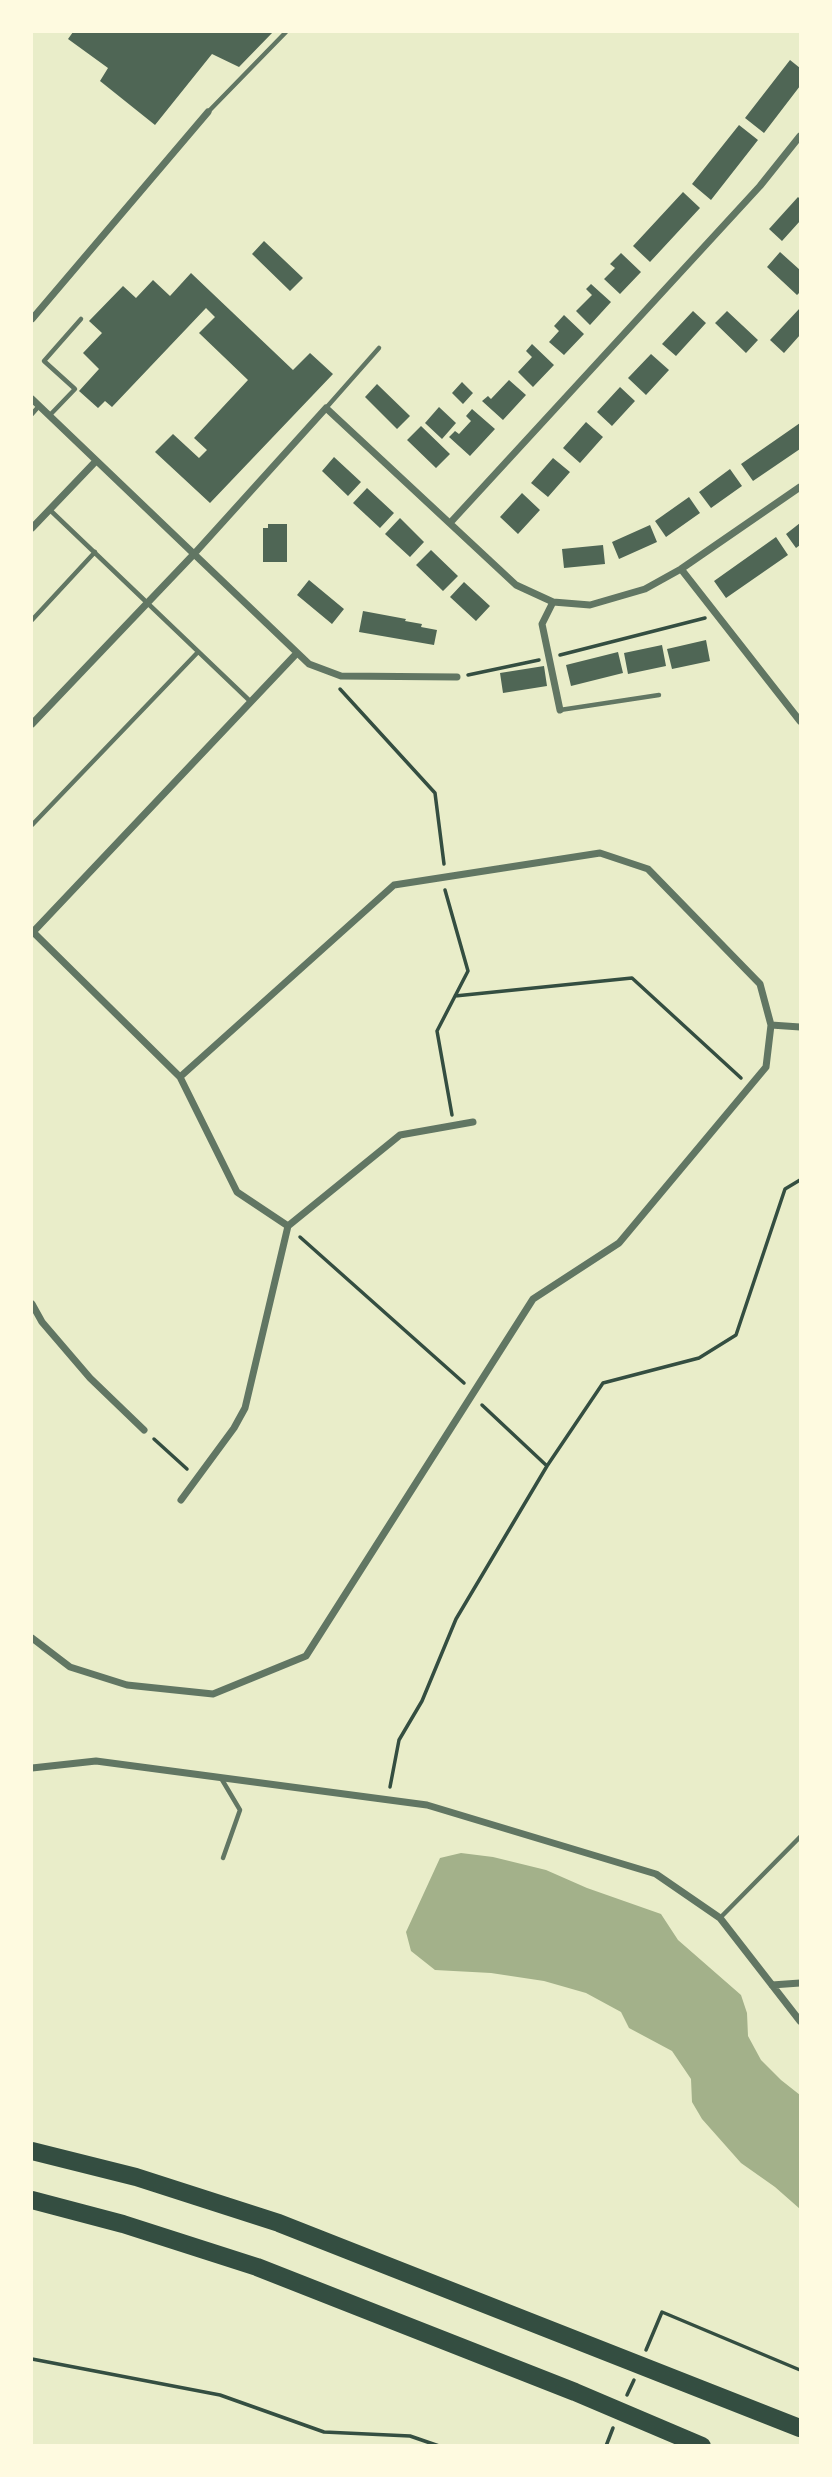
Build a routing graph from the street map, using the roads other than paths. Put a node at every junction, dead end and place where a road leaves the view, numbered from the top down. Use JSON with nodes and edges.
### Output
{"nodes":[{"id":1,"x":286,"y":32,"type":"edge"},
{"id":2,"x":208,"y":112,"type":"joint"},
{"id":3,"x":800,"y":136,"type":"edge"},
{"id":4,"x":32,"y":319,"type":"edge"},
{"id":5,"x":82,"y":319,"type":"dead end"},
{"id":6,"x":379,"y":348,"type":"dead end"},
{"id":7,"x":32,"y":399,"type":"edge"},
{"id":8,"x":38,"y":406,"type":"junction"},
{"id":9,"x":326,"y":408,"type":"junction"},
{"id":10,"x":32,"y":414,"type":"edge"},
{"id":11,"x":49,"y":416,"type":"junction"},
{"id":12,"x":96,"y":461,"type":"junction"},
{"id":13,"x":800,"y":488,"type":"edge"},
{"id":14,"x":50,"y":509,"type":"junction"},
{"id":15,"x":450,"y":523,"type":"junction"},
{"id":16,"x":32,"y":528,"type":"edge"},
{"id":17,"x":95,"y":552,"type":"junction"},
{"id":18,"x":194,"y":554,"type":"junction"},
{"id":19,"x":681,"y":569,"type":"junction"},
{"id":20,"x":553,"y":602,"type":"junction"},
{"id":21,"x":148,"y":603,"type":"junction"},
{"id":22,"x":32,"y":620,"type":"edge"},
{"id":23,"x":199,"y":652,"type":"junction"},
{"id":24,"x":297,"y":653,"type":"junction"},
{"id":25,"x":457,"y":677,"type":"road end"},
{"id":26,"x":659,"y":695,"type":"dead end"},
{"id":27,"x":251,"y":702,"type":"junction"},
{"id":28,"x":560,"y":710,"type":"joint"},
{"id":29,"x":800,"y":721,"type":"edge"},
{"id":30,"x":32,"y":724,"type":"edge"},
{"id":31,"x":32,"y":825,"type":"edge"},
{"id":32,"x":32,"y":932,"type":"edge"},
{"id":33,"x":771,"y":1025,"type":"junction"},
{"id":34,"x":800,"y":1027,"type":"edge"},
{"id":35,"x":180,"y":1077,"type":"junction"},
{"id":36,"x":472,"y":1122,"type":"dead end"},
{"id":37,"x":288,"y":1226,"type":"junction"},
{"id":38,"x":32,"y":1304,"type":"edge"},
{"id":39,"x":144,"y":1430,"type":"road end"},
{"id":40,"x":181,"y":1500,"type":"dead end"},
{"id":41,"x":32,"y":1637,"type":"edge"},
{"id":42,"x":32,"y":1768,"type":"edge"},
{"id":43,"x":221,"y":1778,"type":"junction"},
{"id":44,"x":800,"y":1837,"type":"edge"},
{"id":45,"x":223,"y":1858,"type":"dead end"},
{"id":46,"x":720,"y":1918,"type":"junction"},
{"id":47,"x":800,"y":1983,"type":"edge"},
{"id":48,"x":772,"y":1985,"type":"junction"},
{"id":49,"x":800,"y":2021,"type":"edge"},
{"id":50,"x":32,"y":2151,"type":"edge"},
{"id":51,"x":32,"y":2200,"type":"edge"},
{"id":52,"x":653,"y":2370,"type":"junction"},
{"id":53,"x":800,"y":2420,"type":"edge"},
{"id":54,"x":800,"y":2428,"type":"edge"},
{"id":55,"x":702,"y":2445,"type":"edge"}],
"edges":[{"from":1,"to":2,"type":"lane"},
{"from":2,"to":4,"type":"street"},
{"from":3,"to":15,"type":"street"},
{"from":5,"to":11,"type":"lane"},
{"from":6,"to":9,"type":"lane"},
{"from":7,"to":8,"type":"street"},
{"from":8,"to":10,"type":"lane"},
{"from":8,"to":11,"type":"street"},
{"from":9,"to":15,"type":"street"},
{"from":9,"to":18,"type":"street"},
{"from":11,"to":12,"type":"street"},
{"from":12,"to":14,"type":"street"},
{"from":12,"to":18,"type":"street"},
{"from":13,"to":19,"type":"street"},
{"from":14,"to":16,"type":"street"},
{"from":14,"to":17,"type":"lane"},
{"from":15,"to":20,"type":"street"},
{"from":17,"to":21,"type":"lane"},
{"from":17,"to":22,"type":"lane"},
{"from":18,"to":21,"type":"street"},
{"from":18,"to":24,"type":"street"},
{"from":19,"to":20,"type":"street"},
{"from":19,"to":29,"type":"street"},
{"from":20,"to":28,"type":"street"},
{"from":21,"to":23,"type":"lane"},
{"from":21,"to":30,"type":"street"},
{"from":23,"to":27,"type":"lane"},
{"from":23,"to":31,"type":"lane"},
{"from":24,"to":25,"type":"street"},
{"from":24,"to":27,"type":"street"},
{"from":26,"to":28,"type":"lane"},
{"from":27,"to":32,"type":"street"},
{"from":32,"to":35,"type":"street"},
{"from":33,"to":34,"type":"street"},
{"from":33,"to":35,"type":"street"},
{"from":33,"to":41,"type":"street"},
{"from":35,"to":37,"type":"street"},
{"from":36,"to":37,"type":"street"},
{"from":37,"to":40,"type":"street"},
{"from":38,"to":39,"type":"street"},
{"from":42,"to":43,"type":"street"},
{"from":43,"to":45,"type":"lane"},
{"from":43,"to":46,"type":"street"},
{"from":44,"to":46,"type":"lane"},
{"from":46,"to":48,"type":"street"},
{"from":47,"to":48,"type":"street"},
{"from":48,"to":49,"type":"street"},
{"from":50,"to":52,"type":"highway"},
{"from":51,"to":55,"type":"highway"},
{"from":52,"to":53,"type":"highway"},
{"from":52,"to":54,"type":"highway"}]}
